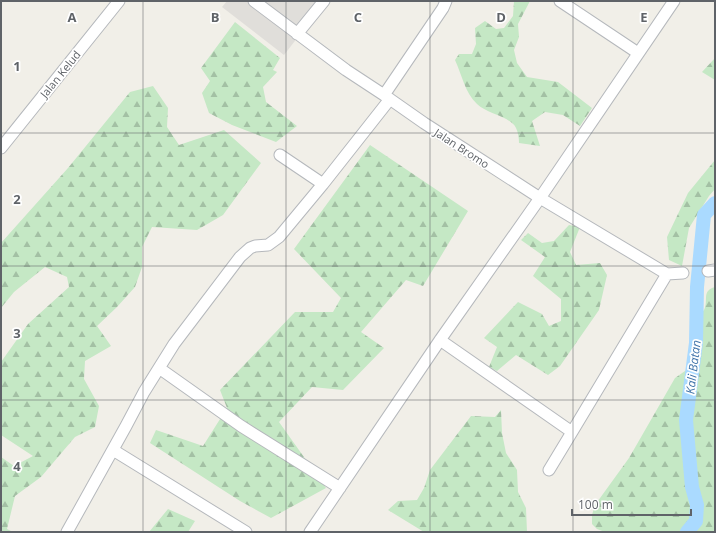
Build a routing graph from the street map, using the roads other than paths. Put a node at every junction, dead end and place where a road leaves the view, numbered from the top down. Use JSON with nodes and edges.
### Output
{"nodes":[{"id":1,"x":119,"y":1,"type":"edge"},
{"id":2,"x":254,"y":1,"type":"edge"},
{"id":3,"x":324,"y":1,"type":"edge"},
{"id":4,"x":446,"y":1,"type":"edge"},
{"id":5,"x":560,"y":1,"type":"edge"},
{"id":6,"x":674,"y":1,"type":"edge"},
{"id":7,"x":297,"y":34,"type":"junction"},
{"id":8,"x":638,"y":53,"type":"junction"},
{"id":9,"x":387,"y":97,"type":"junction"},
{"id":10,"x":2,"y":145,"type":"edge"},
{"id":11,"x":280,"y":155,"type":"dead end"},
{"id":12,"x":323,"y":184,"type":"junction"},
{"id":13,"x":540,"y":198,"type":"junction"},
{"id":14,"x":682,"y":273,"type":"dead end"},
{"id":15,"x":667,"y":274,"type":"junction"},
{"id":16,"x":440,"y":340,"type":"junction"},
{"id":17,"x":159,"y":368,"type":"junction"},
{"id":18,"x":572,"y":432,"type":"junction"},
{"id":19,"x":113,"y":450,"type":"junction"},
{"id":20,"x":549,"y":470,"type":"dead end"},
{"id":21,"x":340,"y":488,"type":"junction"},
{"id":22,"x":67,"y":532,"type":"edge"},
{"id":23,"x":246,"y":532,"type":"edge"},
{"id":24,"x":310,"y":532,"type":"edge"}],
"edges":[{"from":1,"to":10,"type":"street","name":"Jalan Kelud"},
{"from":2,"to":7,"type":"street","name":"Jalan Bromo"},
{"from":3,"to":7,"type":"street"},
{"from":4,"to":9,"type":"street"},
{"from":5,"to":8,"type":"street"},
{"from":6,"to":8,"type":"street"},
{"from":7,"to":9,"type":"street","name":"Jalan Bromo"},
{"from":8,"to":13,"type":"street"},
{"from":9,"to":12,"type":"street"},
{"from":9,"to":13,"type":"street","name":"Jalan Bromo"},
{"from":11,"to":12,"type":"street"},
{"from":12,"to":17,"type":"street"},
{"from":13,"to":15,"type":"street","name":"Jalan Bromo"},
{"from":13,"to":16,"type":"street"},
{"from":14,"to":15,"type":"street"},
{"from":15,"to":18,"type":"street"},
{"from":16,"to":18,"type":"street"},
{"from":16,"to":21,"type":"street"},
{"from":17,"to":19,"type":"street"},
{"from":17,"to":21,"type":"street"},
{"from":18,"to":20,"type":"street"},
{"from":19,"to":22,"type":"street"},
{"from":19,"to":23,"type":"street"},
{"from":21,"to":24,"type":"street"}]}
